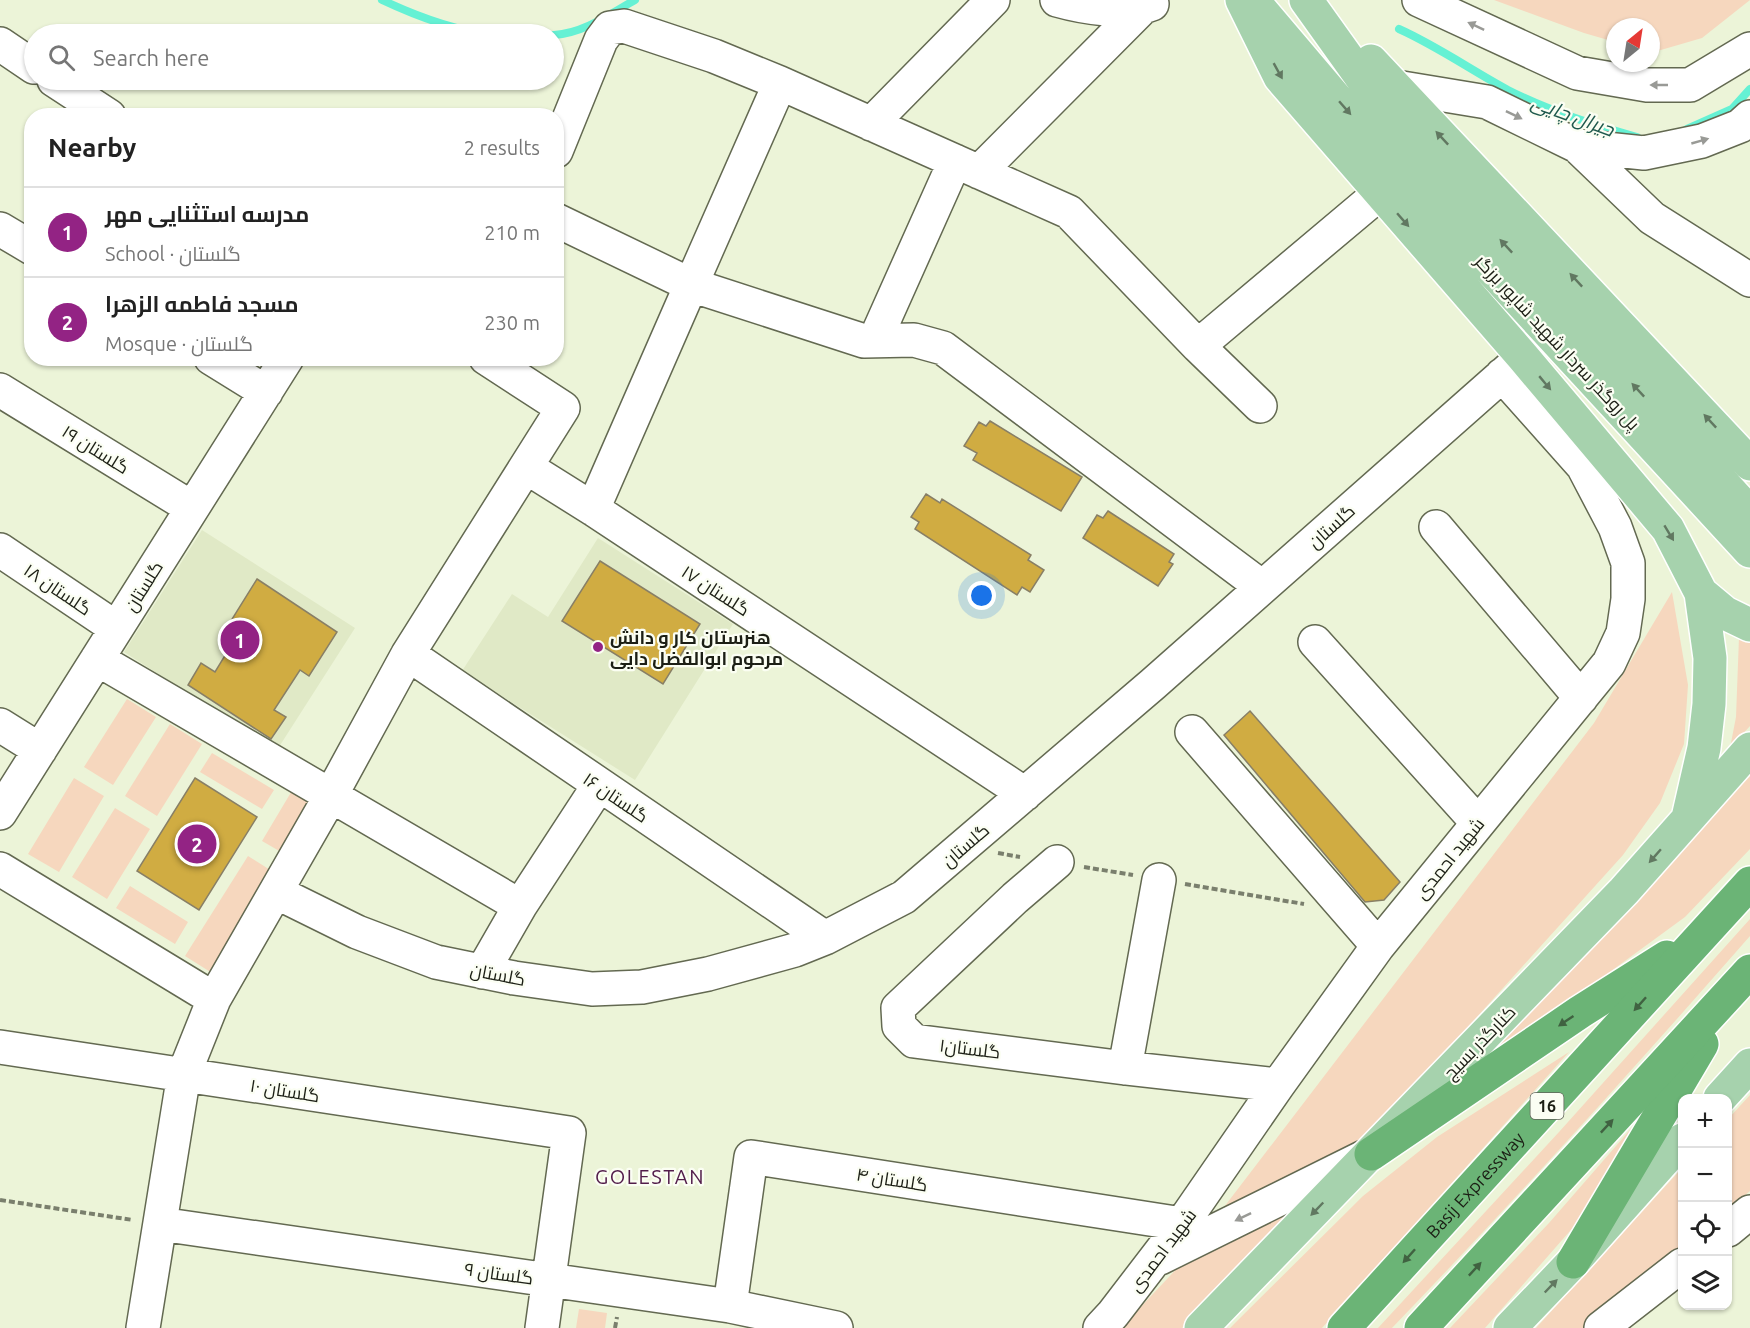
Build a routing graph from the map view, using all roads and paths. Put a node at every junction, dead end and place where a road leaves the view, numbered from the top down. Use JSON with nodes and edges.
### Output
{"nodes":[{"id":1,"x":993,"y":0,"type":"edge"},
{"id":2,"x":1057,"y":0,"type":"edge"},
{"id":3,"x":1242,"y":0,"type":"edge"},
{"id":4,"x":1252,"y":0,"type":"edge"},
{"id":5,"x":1308,"y":0,"type":"edge"},
{"id":6,"x":1419,"y":0,"type":"edge"},
{"id":7,"x":1151,"y":4,"type":"edge"},
{"id":8,"x":0,"y":44,"type":"edge"},
{"id":9,"x":1750,"y":50,"type":"edge"},
{"id":10,"x":24,"y":60,"type":"edge"},
{"id":11,"x":780,"y":83,"type":"junction"},
{"id":12,"x":1396,"y":87,"type":"junction"},
{"id":13,"x":69,"y":90,"type":"edge"},
{"id":14,"x":97,"y":108,"type":"edge"},
{"id":15,"x":1750,"y":117,"type":"edge"},
{"id":16,"x":871,"y":124,"type":"junction"},
{"id":17,"x":564,"y":131,"type":"edge"},
{"id":18,"x":1577,"y":146,"type":"junction"},
{"id":19,"x":967,"y":167,"type":"junction"},
{"id":20,"x":1380,"y":193,"type":"junction"},
{"id":21,"x":564,"y":224,"type":"edge"},
{"id":22,"x":0,"y":229,"type":"edge"},
{"id":23,"x":24,"y":243,"type":"edge"},
{"id":24,"x":1750,"y":280,"type":"edge"},
{"id":25,"x":691,"y":285,"type":"junction"},
{"id":26,"x":874,"y":340,"type":"junction"},
{"id":27,"x":1198,"y":346,"type":"junction"},
{"id":28,"x":224,"y":366,"type":"edge"},
{"id":29,"x":282,"y":366,"type":"edge"},
{"id":30,"x":498,"y":366,"type":"edge"},
{"id":31,"x":1512,"y":366,"type":"junction"},
{"id":32,"x":0,"y":390,"type":"edge"},
{"id":33,"x":266,"y":392,"type":"junction"},
{"id":34,"x":1260,"y":406,"type":"dead end"},
{"id":35,"x":1750,"y":464,"type":"edge"},
{"id":36,"x":526,"y":467,"type":"junction"},
{"id":37,"x":1710,"y":488,"type":"junction"},
{"id":38,"x":192,"y":508,"type":"junction"},
{"id":39,"x":593,"y":509,"type":"junction"},
{"id":40,"x":1750,"y":513,"type":"edge"},
{"id":41,"x":1436,"y":527,"type":"dead end"},
{"id":42,"x":0,"y":550,"type":"edge"},
{"id":43,"x":1750,"y":551,"type":"edge"},
{"id":44,"x":1262,"y":587,"type":"junction"},
{"id":45,"x":1701,"y":593,"type":"junction"},
{"id":46,"x":1750,"y":625,"type":"edge"},
{"id":47,"x":116,"y":628,"type":"junction"},
{"id":48,"x":1315,"y":642,"type":"dead end"},
{"id":49,"x":408,"y":654,"type":"junction"},
{"id":50,"x":97,"y":659,"type":"junction"},
{"id":51,"x":1581,"y":698,"type":"junction"},
{"id":52,"x":0,"y":725,"type":"edge"},
{"id":53,"x":1192,"y":732,"type":"dead end"},
{"id":54,"x":1750,"y":749,"type":"edge"},
{"id":55,"x":40,"y":750,"type":"junction"},
{"id":56,"x":599,"y":785,"type":"junction"},
{"id":57,"x":1024,"y":794,"type":"junction"},
{"id":58,"x":330,"y":797,"type":"junction"},
{"id":59,"x":0,"y":813,"type":"edge"},
{"id":60,"x":1688,"y":818,"type":"junction"},
{"id":61,"x":1478,"y":823,"type":"junction"},
{"id":62,"x":1057,"y":862,"type":"dead end"},
{"id":63,"x":0,"y":869,"type":"edge"},
{"id":64,"x":1159,"y":880,"type":"dead end"},
{"id":65,"x":1750,"y":883,"type":"edge"},
{"id":66,"x":276,"y":892,"type":"junction"},
{"id":67,"x":520,"y":906,"type":"junction"},
{"id":68,"x":1704,"y":934,"type":"junction"},
{"id":69,"x":825,"y":938,"type":"junction"},
{"id":70,"x":1378,"y":945,"type":"junction"},
{"id":71,"x":482,"y":972,"type":"junction"},
{"id":72,"x":1743,"y":979,"type":"edge"},
{"id":73,"x":214,"y":999,"type":"junction"},
{"id":74,"x":0,"y":1047,"type":"edge"},
{"id":75,"x":1750,"y":1065,"type":"edge"},
{"id":76,"x":1125,"y":1068,"type":"junction"},
{"id":77,"x":184,"y":1074,"type":"junction"},
{"id":78,"x":1278,"y":1085,"type":"junction"},
{"id":79,"x":1724,"y":1094,"type":"edge"},
{"id":80,"x":1678,"y":1146,"type":"edge"},
{"id":81,"x":1371,"y":1154,"type":"junction"},
{"id":82,"x":0,"y":1200,"type":"edge"},
{"id":83,"x":160,"y":1224,"type":"junction"},
{"id":84,"x":1182,"y":1224,"type":"junction"},
{"id":85,"x":1154,"y":1262,"type":"junction"},
{"id":86,"x":1573,"y":1262,"type":"junction"},
{"id":87,"x":1678,"y":1269,"type":"edge"},
{"id":88,"x":549,"y":1280,"type":"junction"},
{"id":89,"x":730,"y":1306,"type":"junction"},
{"id":90,"x":143,"y":1328,"type":"edge"},
{"id":91,"x":542,"y":1328,"type":"edge"},
{"id":92,"x":836,"y":1328,"type":"edge"},
{"id":93,"x":1100,"y":1328,"type":"edge"},
{"id":94,"x":1201,"y":1328,"type":"edge"},
{"id":95,"x":1344,"y":1328,"type":"edge"},
{"id":96,"x":1421,"y":1328,"type":"edge"},
{"id":97,"x":1510,"y":1328,"type":"edge"},
{"id":98,"x":1601,"y":1328,"type":"edge"}],
"edges":[{"from":1,"to":16,"type":"street"},
{"from":2,"to":7,"type":"street"},
{"from":3,"to":20,"type":"main road","one_way":true},
{"from":4,"to":37,"type":"main road","name":"پل روگذر سردار شهید شاپور برزگر","one_way":true},
{"from":5,"to":12,"type":"main road"},
{"from":37,"to":5,"type":"main road","name":"پل روگذر سردار شهید شاپور برزگر","one_way":true},
{"from":9,"to":6,"type":"street","one_way":true},
{"from":7,"to":19,"type":"street"},
{"from":8,"to":10,"type":"street"},
{"from":11,"to":16,"type":"street"},
{"from":11,"to":17,"type":"street"},
{"from":11,"to":25,"type":"street"},
{"from":12,"to":18,"type":"street","one_way":true},
{"from":35,"to":12,"type":"main road","one_way":true},
{"from":13,"to":14,"type":"street"},
{"from":18,"to":15,"type":"street","one_way":true},
{"from":16,"to":19,"type":"street"},
{"from":18,"to":24,"type":"street"},
{"from":19,"to":26,"type":"street"},
{"from":19,"to":27,"type":"street"},
{"from":20,"to":27,"type":"street"},
{"from":20,"to":31,"type":"main road","one_way":true},
{"from":21,"to":25,"type":"street"},
{"from":22,"to":23,"type":"street"},
{"from":25,"to":26,"type":"street"},
{"from":25,"to":39,"type":"street"},
{"from":26,"to":44,"type":"street"},
{"from":27,"to":34,"type":"street"},
{"from":28,"to":33,"type":"street"},
{"from":29,"to":33,"type":"street","name":"گلستان"},
{"from":30,"to":36,"type":"street"},
{"from":31,"to":44,"type":"street","name":"گلستان"},
{"from":31,"to":45,"type":"main road","one_way":true},
{"from":31,"to":51,"type":"street","name":"شهید احمدی"},
{"from":32,"to":38,"type":"street","name":"گلستان ۱۹"},
{"from":33,"to":38,"type":"street","name":"گلستان"},
{"from":36,"to":39,"type":"street","name":"گلستان ۱۷"},
{"from":36,"to":49,"type":"street"},
{"from":37,"to":40,"type":"main road","name":"پل روگذر سردار شهید شاپور برزگر"},
{"from":37,"to":43,"type":"main road","name":"پل روگذر سردار شهید شاپور برزگر"},
{"from":38,"to":47,"type":"street","name":"گلستان"},
{"from":39,"to":57,"type":"street","name":"گلستان ۱۷"},
{"from":41,"to":51,"type":"street"},
{"from":42,"to":47,"type":"street","name":"گلستان ۱۸"},
{"from":44,"to":57,"type":"street","name":"گلستان"},
{"from":45,"to":46,"type":"main road"},
{"from":45,"to":60,"type":"main road"},
{"from":47,"to":50,"type":"street","name":"گلستان"},
{"from":48,"to":61,"type":"street"},
{"from":49,"to":56,"type":"street","name":"گلستان ۱۶"},
{"from":49,"to":58,"type":"street"},
{"from":50,"to":55,"type":"street","name":"گلستان"},
{"from":50,"to":58,"type":"street"},
{"from":51,"to":61,"type":"street","name":"شهید احمدی"},
{"from":52,"to":55,"type":"street"},
{"from":53,"to":70,"type":"street"},
{"from":54,"to":60,"type":"main road","name":"کنارگذر بسیج"},
{"from":55,"to":59,"type":"street","name":"گلستان"},
{"from":56,"to":67,"type":"street"},
{"from":56,"to":69,"type":"street","name":"گلستان ۱۶"},
{"from":57,"to":69,"type":"street","name":"گلستان"},
{"from":58,"to":66,"type":"street"},
{"from":58,"to":67,"type":"street"},
{"from":60,"to":81,"type":"main road","name":"کنارگذر بسیج","one_way":true},
{"from":61,"to":70,"type":"street","name":"شهید احمدی"},
{"from":62,"to":76,"type":"street","name":"گلستان۱"},
{"from":63,"to":73,"type":"street"},
{"from":64,"to":76,"type":"street"},
{"from":65,"to":68,"type":"highway","name":"Basij Expressway","number":"16"},
{"from":66,"to":71,"type":"street","name":"گلستان"},
{"from":66,"to":73,"type":"street"},
{"from":67,"to":71,"type":"street"},
{"from":68,"to":81,"type":"highway","one_way":true},
{"from":68,"to":95,"type":"highway","name":"Basij Expressway","number":"16","one_way":true},
{"from":69,"to":71,"type":"street","name":"گلستان"},
{"from":70,"to":78,"type":"street","name":"شهید احمدی"},
{"from":72,"to":86,"type":"highway"},
{"from":96,"to":72,"type":"highway","one_way":true},
{"from":73,"to":77,"type":"street"},
{"from":74,"to":77,"type":"street","name":"گلستان ۱۰"},
{"from":75,"to":79,"type":"main road"},
{"from":76,"to":78,"type":"street","name":"گلستان۱"},
{"from":77,"to":83,"type":"street"},
{"from":77,"to":88,"type":"street","name":"گلستان ۱۰"},
{"from":78,"to":84,"type":"street","name":"شهید احمدی"},
{"from":80,"to":86,"type":"main road"},
{"from":81,"to":85,"type":"street","one_way":true},
{"from":81,"to":94,"type":"main road","name":"کنارگذر بسیج","one_way":true},
{"from":82,"to":83,"type":"path"},
{"from":83,"to":88,"type":"street","name":"گلستان ۹"},
{"from":83,"to":90,"type":"street"},
{"from":84,"to":85,"type":"street","name":"شهید احمدی"},
{"from":84,"to":89,"type":"street","name":"گلستان ۴"},
{"from":85,"to":93,"type":"street","name":"شهید احمدی"},
{"from":97,"to":86,"type":"main road","one_way":true},
{"from":87,"to":98,"type":"street"},
{"from":88,"to":89,"type":"street","name":"گلستان ۹"},
{"from":88,"to":91,"type":"street"},
{"from":89,"to":92,"type":"street","name":"گلستان ۹"}]}
